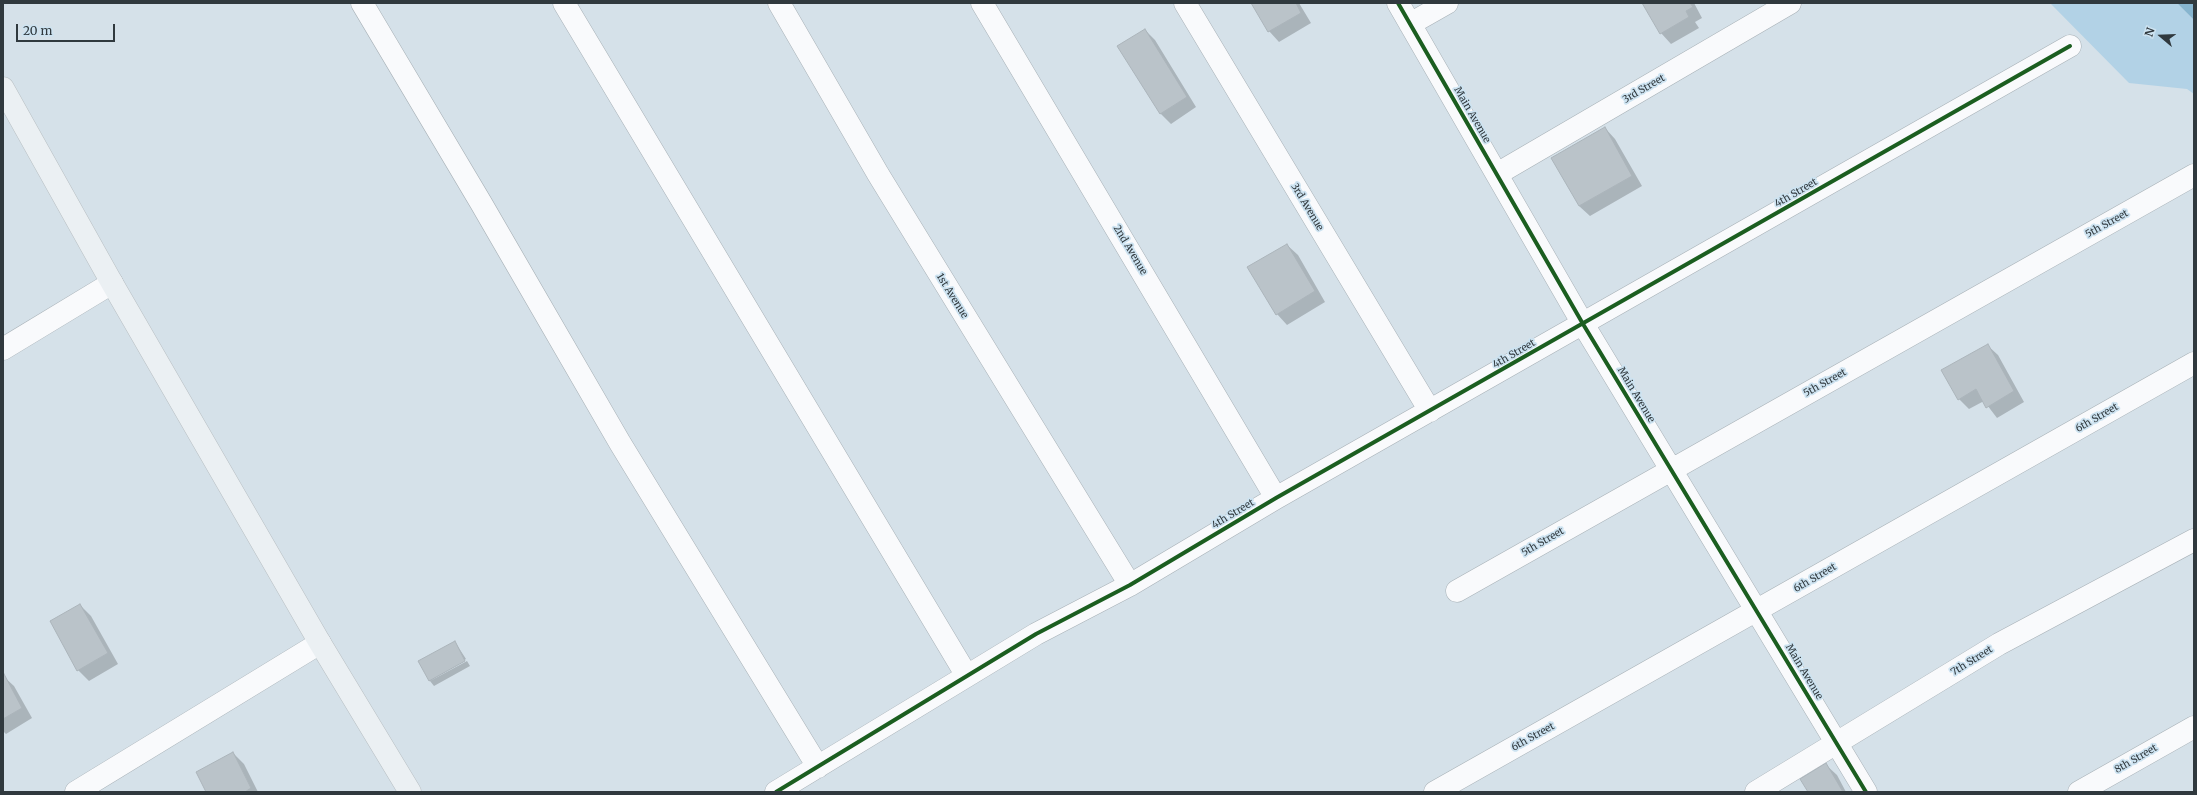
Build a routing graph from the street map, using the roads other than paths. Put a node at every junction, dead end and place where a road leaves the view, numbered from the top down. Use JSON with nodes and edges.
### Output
{"nodes":[{"id":1,"x":362,"y":3,"type":"edge"},
{"id":2,"x":564,"y":3,"type":"edge"},
{"id":3,"x":780,"y":3,"type":"edge"},
{"id":4,"x":982,"y":3,"type":"edge"},
{"id":5,"x":1185,"y":3,"type":"edge"},
{"id":6,"x":1398,"y":3,"type":"edge"},
{"id":7,"x":1447,"y":3,"type":"edge"},
{"id":8,"x":1790,"y":3,"type":"edge"},
{"id":9,"x":1410,"y":24,"type":"junction"},
{"id":10,"x":2070,"y":46,"type":"dead end"},
{"id":11,"x":3,"y":88,"type":"edge"},
{"id":12,"x":1497,"y":174,"type":"junction"},
{"id":13,"x":2194,"y":175,"type":"edge"},
{"id":14,"x":112,"y":283,"type":"junction"},
{"id":15,"x":1583,"y":324,"type":"junction"},
{"id":16,"x":3,"y":349,"type":"edge"},
{"id":17,"x":2194,"y":363,"type":"edge"},
{"id":18,"x":1430,"y":411,"type":"junction"},
{"id":19,"x":1672,"y":469,"type":"junction"},
{"id":20,"x":1276,"y":498,"type":"junction"},
{"id":21,"x":2194,"y":540,"type":"edge"},
{"id":22,"x":1130,"y":585,"type":"junction"},
{"id":23,"x":1457,"y":591,"type":"dead end"},
{"id":24,"x":1757,"y":610,"type":"junction"},
{"id":25,"x":320,"y":643,"type":"junction"},
{"id":26,"x":967,"y":676,"type":"junction"},
{"id":27,"x":2194,"y":726,"type":"edge"},
{"id":28,"x":1838,"y":744,"type":"junction"},
{"id":29,"x":818,"y":767,"type":"junction"},
{"id":30,"x":76,"y":792,"type":"edge"},
{"id":31,"x":410,"y":792,"type":"edge"},
{"id":32,"x":776,"y":792,"type":"edge"},
{"id":33,"x":1436,"y":792,"type":"edge"},
{"id":34,"x":1756,"y":792,"type":"edge"},
{"id":35,"x":1866,"y":792,"type":"edge"},
{"id":36,"x":2079,"y":792,"type":"edge"}],
"edges":[{"from":1,"to":29,"type":"street"},
{"from":2,"to":26,"type":"street"},
{"from":3,"to":22,"type":"street","name":"1st Avenue"},
{"from":4,"to":20,"type":"street","name":"2nd Avenue"},
{"from":5,"to":18,"type":"street","name":"3rd Avenue"},
{"from":6,"to":9,"type":"street","name":"Main Avenue"},
{"from":7,"to":9,"type":"street"},
{"from":8,"to":12,"type":"street","name":"3rd Street"},
{"from":9,"to":12,"type":"street","name":"Main Avenue"},
{"from":10,"to":15,"type":"street","name":"4th Street"},
{"from":11,"to":14,"type":"main road"},
{"from":12,"to":15,"type":"street","name":"Main Avenue"},
{"from":13,"to":19,"type":"street","name":"5th Street"},
{"from":14,"to":16,"type":"street"},
{"from":14,"to":25,"type":"main road"},
{"from":15,"to":18,"type":"street","name":"4th Street"},
{"from":15,"to":19,"type":"street","name":"Main Avenue"},
{"from":17,"to":24,"type":"street","name":"6th Street"},
{"from":18,"to":20,"type":"street","name":"4th Street"},
{"from":19,"to":23,"type":"street","name":"5th Street"},
{"from":19,"to":24,"type":"street","name":"Main Avenue"},
{"from":20,"to":22,"type":"street","name":"4th Street"},
{"from":21,"to":28,"type":"street","name":"7th Street"},
{"from":22,"to":26,"type":"street","name":"4th Street"},
{"from":24,"to":28,"type":"street","name":"Main Avenue"},
{"from":24,"to":33,"type":"street","name":"6th Street"},
{"from":25,"to":30,"type":"street"},
{"from":25,"to":31,"type":"main road"},
{"from":26,"to":29,"type":"street","name":"4th Street"},
{"from":27,"to":36,"type":"street","name":"8th Street"},
{"from":28,"to":34,"type":"street","name":"7th Street"},
{"from":28,"to":35,"type":"street","name":"Main Avenue"},
{"from":29,"to":32,"type":"street","name":"4th Street"}]}
